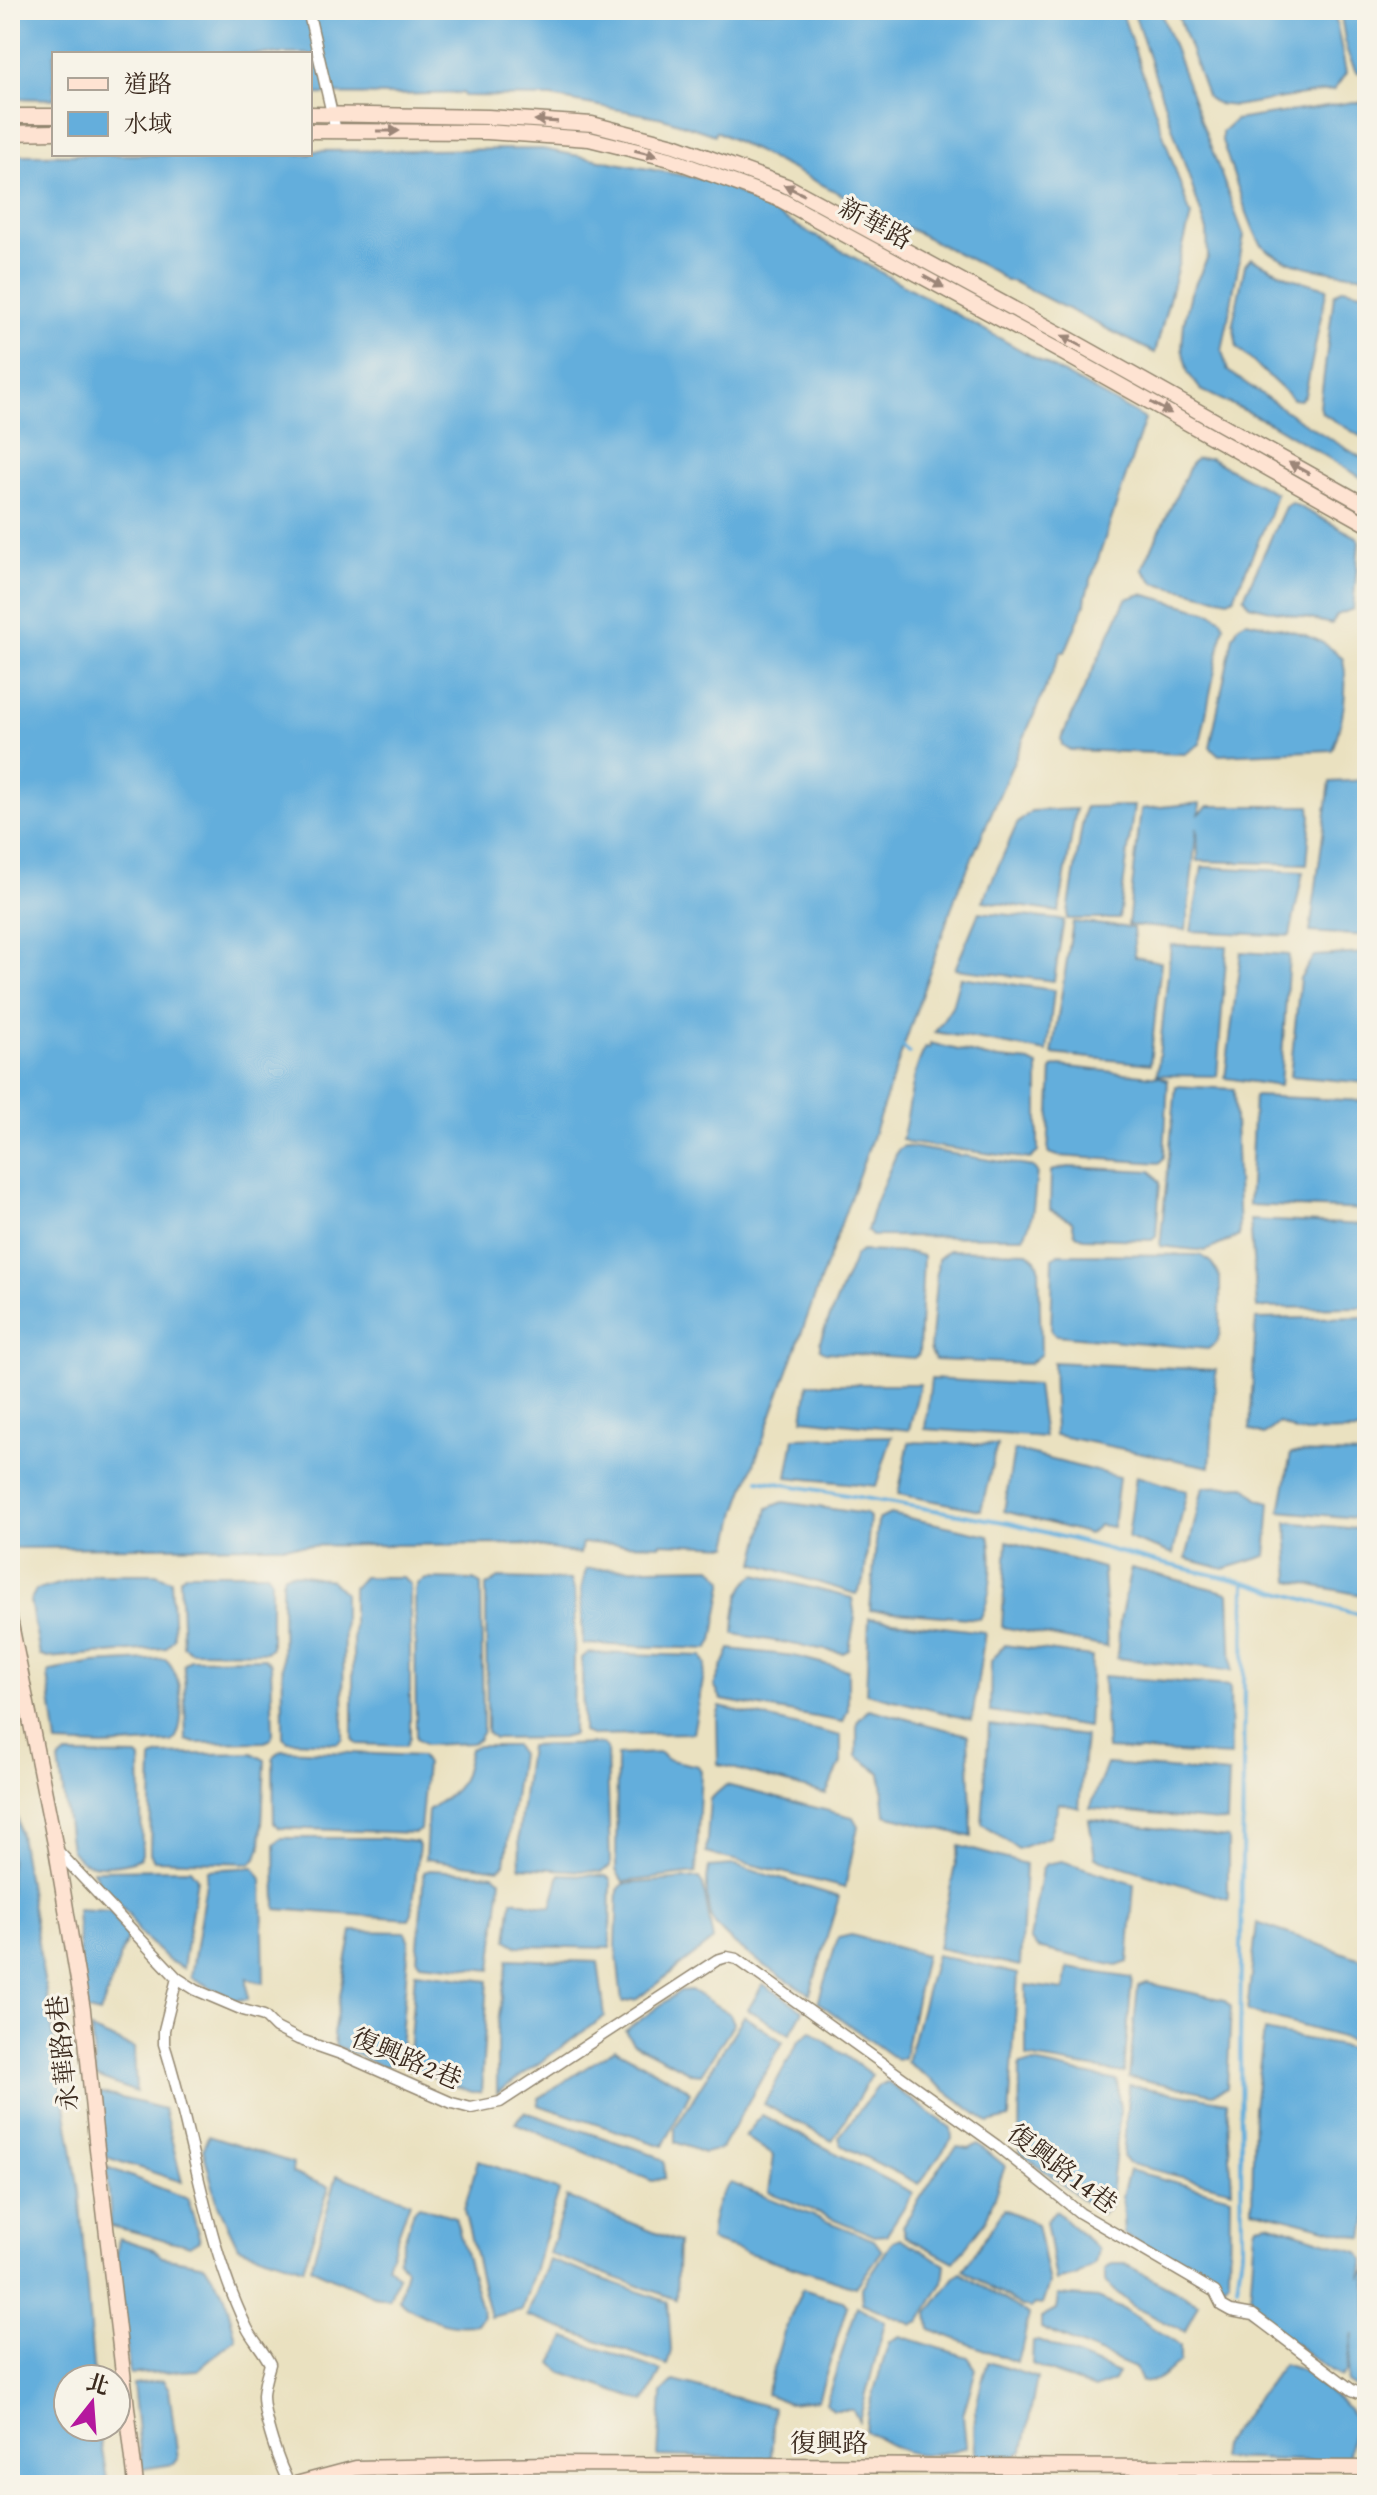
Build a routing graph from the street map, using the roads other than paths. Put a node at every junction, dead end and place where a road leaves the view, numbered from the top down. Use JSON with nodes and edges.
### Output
{"nodes":[{"id":1,"x":308,"y":10,"type":"edge"},
{"id":2,"x":312,"y":114,"type":"edge"},
{"id":3,"x":334,"y":114,"type":"junction"},
{"id":4,"x":10,"y":116,"type":"edge"},
{"id":5,"x":52,"y":116,"type":"edge"},
{"id":6,"x":312,"y":131,"type":"edge"},
{"id":7,"x":336,"y":131,"type":"junction"},
{"id":8,"x":52,"y":132,"type":"edge"},
{"id":9,"x":10,"y":133,"type":"edge"},
{"id":10,"x":1367,"y":506,"type":"edge"},
{"id":11,"x":1367,"y":524,"type":"edge"},
{"id":12,"x":10,"y":1619,"type":"edge"},
{"id":13,"x":56,"y":1849,"type":"junction"},
{"id":14,"x":737,"y":1959,"type":"joint"},
{"id":15,"x":177,"y":1978,"type":"junction"},
{"id":16,"x":1367,"y":2396,"type":"edge"},
{"id":17,"x":1195,"y":2467,"type":"junction"},
{"id":18,"x":1367,"y":2468,"type":"edge"},
{"id":19,"x":136,"y":2485,"type":"edge"},
{"id":20,"x":291,"y":2485,"type":"edge"},
{"id":21,"x":1220,"y":2485,"type":"edge"}],
"edges":[{"from":1,"to":3,"type":"street"},
{"from":2,"to":3,"type":"street","name":"新華路"},
{"from":3,"to":7,"type":"street"},
{"from":10,"to":3,"type":"street","name":"新華路","one_way":true},
{"from":4,"to":5,"type":"street"},
{"from":6,"to":7,"type":"street","name":"新華路"},
{"from":7,"to":11,"type":"street","name":"新華路","one_way":true},
{"from":8,"to":9,"type":"street"},
{"from":12,"to":13,"type":"street","name":"永華路9巷"},
{"from":13,"to":15,"type":"street","name":"復興路2巷"},
{"from":13,"to":19,"type":"street","name":"永華路9巷"},
{"from":14,"to":15,"type":"street","name":"復興路2巷"},
{"from":14,"to":16,"type":"street","name":"復興路14巷"},
{"from":15,"to":20,"type":"street"},
{"from":17,"to":18,"type":"street","name":"復興路"},
{"from":17,"to":20,"type":"street","name":"復興路"},
{"from":17,"to":21,"type":"street"}]}
